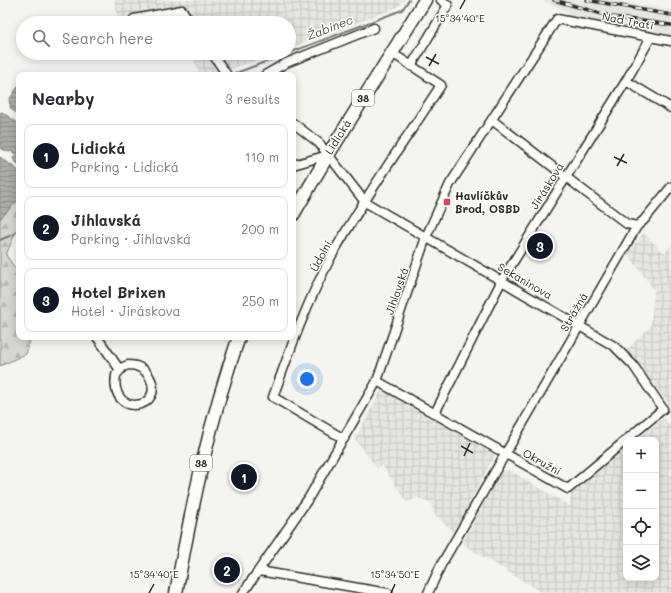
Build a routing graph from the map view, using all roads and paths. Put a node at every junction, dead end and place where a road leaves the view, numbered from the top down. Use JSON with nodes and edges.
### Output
{"nodes":[{"id":1,"x":425,"y":0,"type":"edge"},
{"id":2,"x":441,"y":0,"type":"edge"},
{"id":3,"x":150,"y":16,"type":"edge"},
{"id":4,"x":186,"y":16,"type":"edge"},
{"id":5,"x":557,"y":19,"type":"joint"},
{"id":6,"x":374,"y":28,"type":"dead end"},
{"id":7,"x":651,"y":37,"type":"junction"},
{"id":8,"x":671,"y":41,"type":"edge"},
{"id":9,"x":392,"y":53,"type":"junction"},
{"id":10,"x":296,"y":58,"type":"edge"},
{"id":11,"x":217,"y":60,"type":"edge"},
{"id":12,"x":291,"y":60,"type":"edge"},
{"id":13,"x":411,"y":66,"type":"junction"},
{"id":14,"x":226,"y":72,"type":"edge"},
{"id":15,"x":270,"y":72,"type":"edge"},
{"id":16,"x":626,"y":81,"type":"junction"},
{"id":17,"x":671,"y":108,"type":"edge"},
{"id":18,"x":492,"y":120,"type":"junction"},
{"id":19,"x":296,"y":126,"type":"edge"},
{"id":20,"x":328,"y":155,"type":"junction"},
{"id":21,"x":296,"y":164,"type":"edge"},
{"id":22,"x":566,"y":177,"type":"junction"},
{"id":23,"x":671,"y":187,"type":"edge"},
{"id":24,"x":365,"y":202,"type":"junction"},
{"id":25,"x":296,"y":210,"type":"edge"},
{"id":26,"x":637,"y":226,"type":"junction"},
{"id":27,"x":426,"y":237,"type":"junction"},
{"id":28,"x":502,"y":280,"type":"junction"},
{"id":29,"x":579,"y":325,"type":"junction"},
{"id":30,"x":296,"y":337,"type":"edge"},
{"id":31,"x":99,"y":340,"type":"edge"},
{"id":32,"x":238,"y":340,"type":"edge"},
{"id":33,"x":295,"y":340,"type":"edge"},
{"id":34,"x":120,"y":370,"type":"junction"},
{"id":35,"x":377,"y":381,"type":"junction"},
{"id":36,"x":435,"y":413,"type":"junction"},
{"id":37,"x":630,"y":437,"type":"edge"},
{"id":38,"x":344,"y":439,"type":"junction"},
{"id":39,"x":623,"y":443,"type":"edge"},
{"id":40,"x":505,"y":454,"type":"junction"},
{"id":41,"x":568,"y":489,"type":"joint"},
{"id":42,"x":259,"y":571,"type":"junction"},
{"id":43,"x":176,"y":593,"type":"edge"},
{"id":44,"x":243,"y":593,"type":"edge"},
{"id":45,"x":388,"y":593,"type":"edge"},
{"id":46,"x":428,"y":593,"type":"edge"}],
"edges":[{"from":1,"to":9,"type":"main road","name":"Lidická","number":"38"},
{"from":2,"to":13,"type":"street"},
{"from":3,"to":4,"type":"street"},
{"from":5,"to":7,"type":"street","name":"Nad Tratí"},
{"from":5,"to":18,"type":"street","name":"Jihlavská"},
{"from":6,"to":10,"type":"street"},
{"from":7,"to":8,"type":"street","name":"Nad Tratí"},
{"from":7,"to":16,"type":"street","name":"Jiráskova"},
{"from":9,"to":13,"type":"street"},
{"from":9,"to":20,"type":"main road","name":"Lidická","number":"38"},
{"from":11,"to":14,"type":"street"},
{"from":12,"to":15,"type":"street"},
{"from":13,"to":24,"type":"street","name":"Údolní"},
{"from":16,"to":17,"type":"street"},
{"from":16,"to":22,"type":"street","name":"Jiráskova"},
{"from":18,"to":22,"type":"street"},
{"from":18,"to":27,"type":"street","name":"Jihlavská"},
{"from":19,"to":20,"type":"street","name":"Sekaninova"},
{"from":20,"to":21,"type":"street"},
{"from":20,"to":24,"type":"street","name":"Sekaninova"},
{"from":20,"to":25,"type":"main road","name":"Lidická","number":"38"},
{"from":22,"to":26,"type":"street"},
{"from":22,"to":28,"type":"street","name":"Jiráskova"},
{"from":23,"to":26,"type":"street","name":"Strážná"},
{"from":24,"to":27,"type":"street","name":"Sekaninova"},
{"from":24,"to":30,"type":"street","name":"Údolní"},
{"from":26,"to":29,"type":"street","name":"Strážná"},
{"from":27,"to":28,"type":"street","name":"Sekaninova"},
{"from":27,"to":35,"type":"street","name":"Jihlavská"},
{"from":28,"to":29,"type":"street","name":"Sekaninova"},
{"from":28,"to":36,"type":"street","name":"Jiráskova"},
{"from":29,"to":37,"type":"street","name":"Sekaninova"},
{"from":29,"to":40,"type":"street","name":"Strážná"},
{"from":31,"to":34,"type":"street"},
{"from":32,"to":43,"type":"main road","number":"38"},
{"from":33,"to":38,"type":"street","name":"Údolní"},
{"from":34,"to":34,"type":"street"},
{"from":35,"to":36,"type":"street"},
{"from":35,"to":38,"type":"street","name":"Jihlavská"},
{"from":36,"to":40,"type":"street"},
{"from":38,"to":42,"type":"street","name":"Jihlavská"},
{"from":39,"to":41,"type":"street","name":"Sekaninova"},
{"from":40,"to":41,"type":"street","name":"Okružní"},
{"from":40,"to":46,"type":"street","name":"Strážná"},
{"from":42,"to":44,"type":"street","name":"Jihlavská"},
{"from":42,"to":45,"type":"street"}]}
